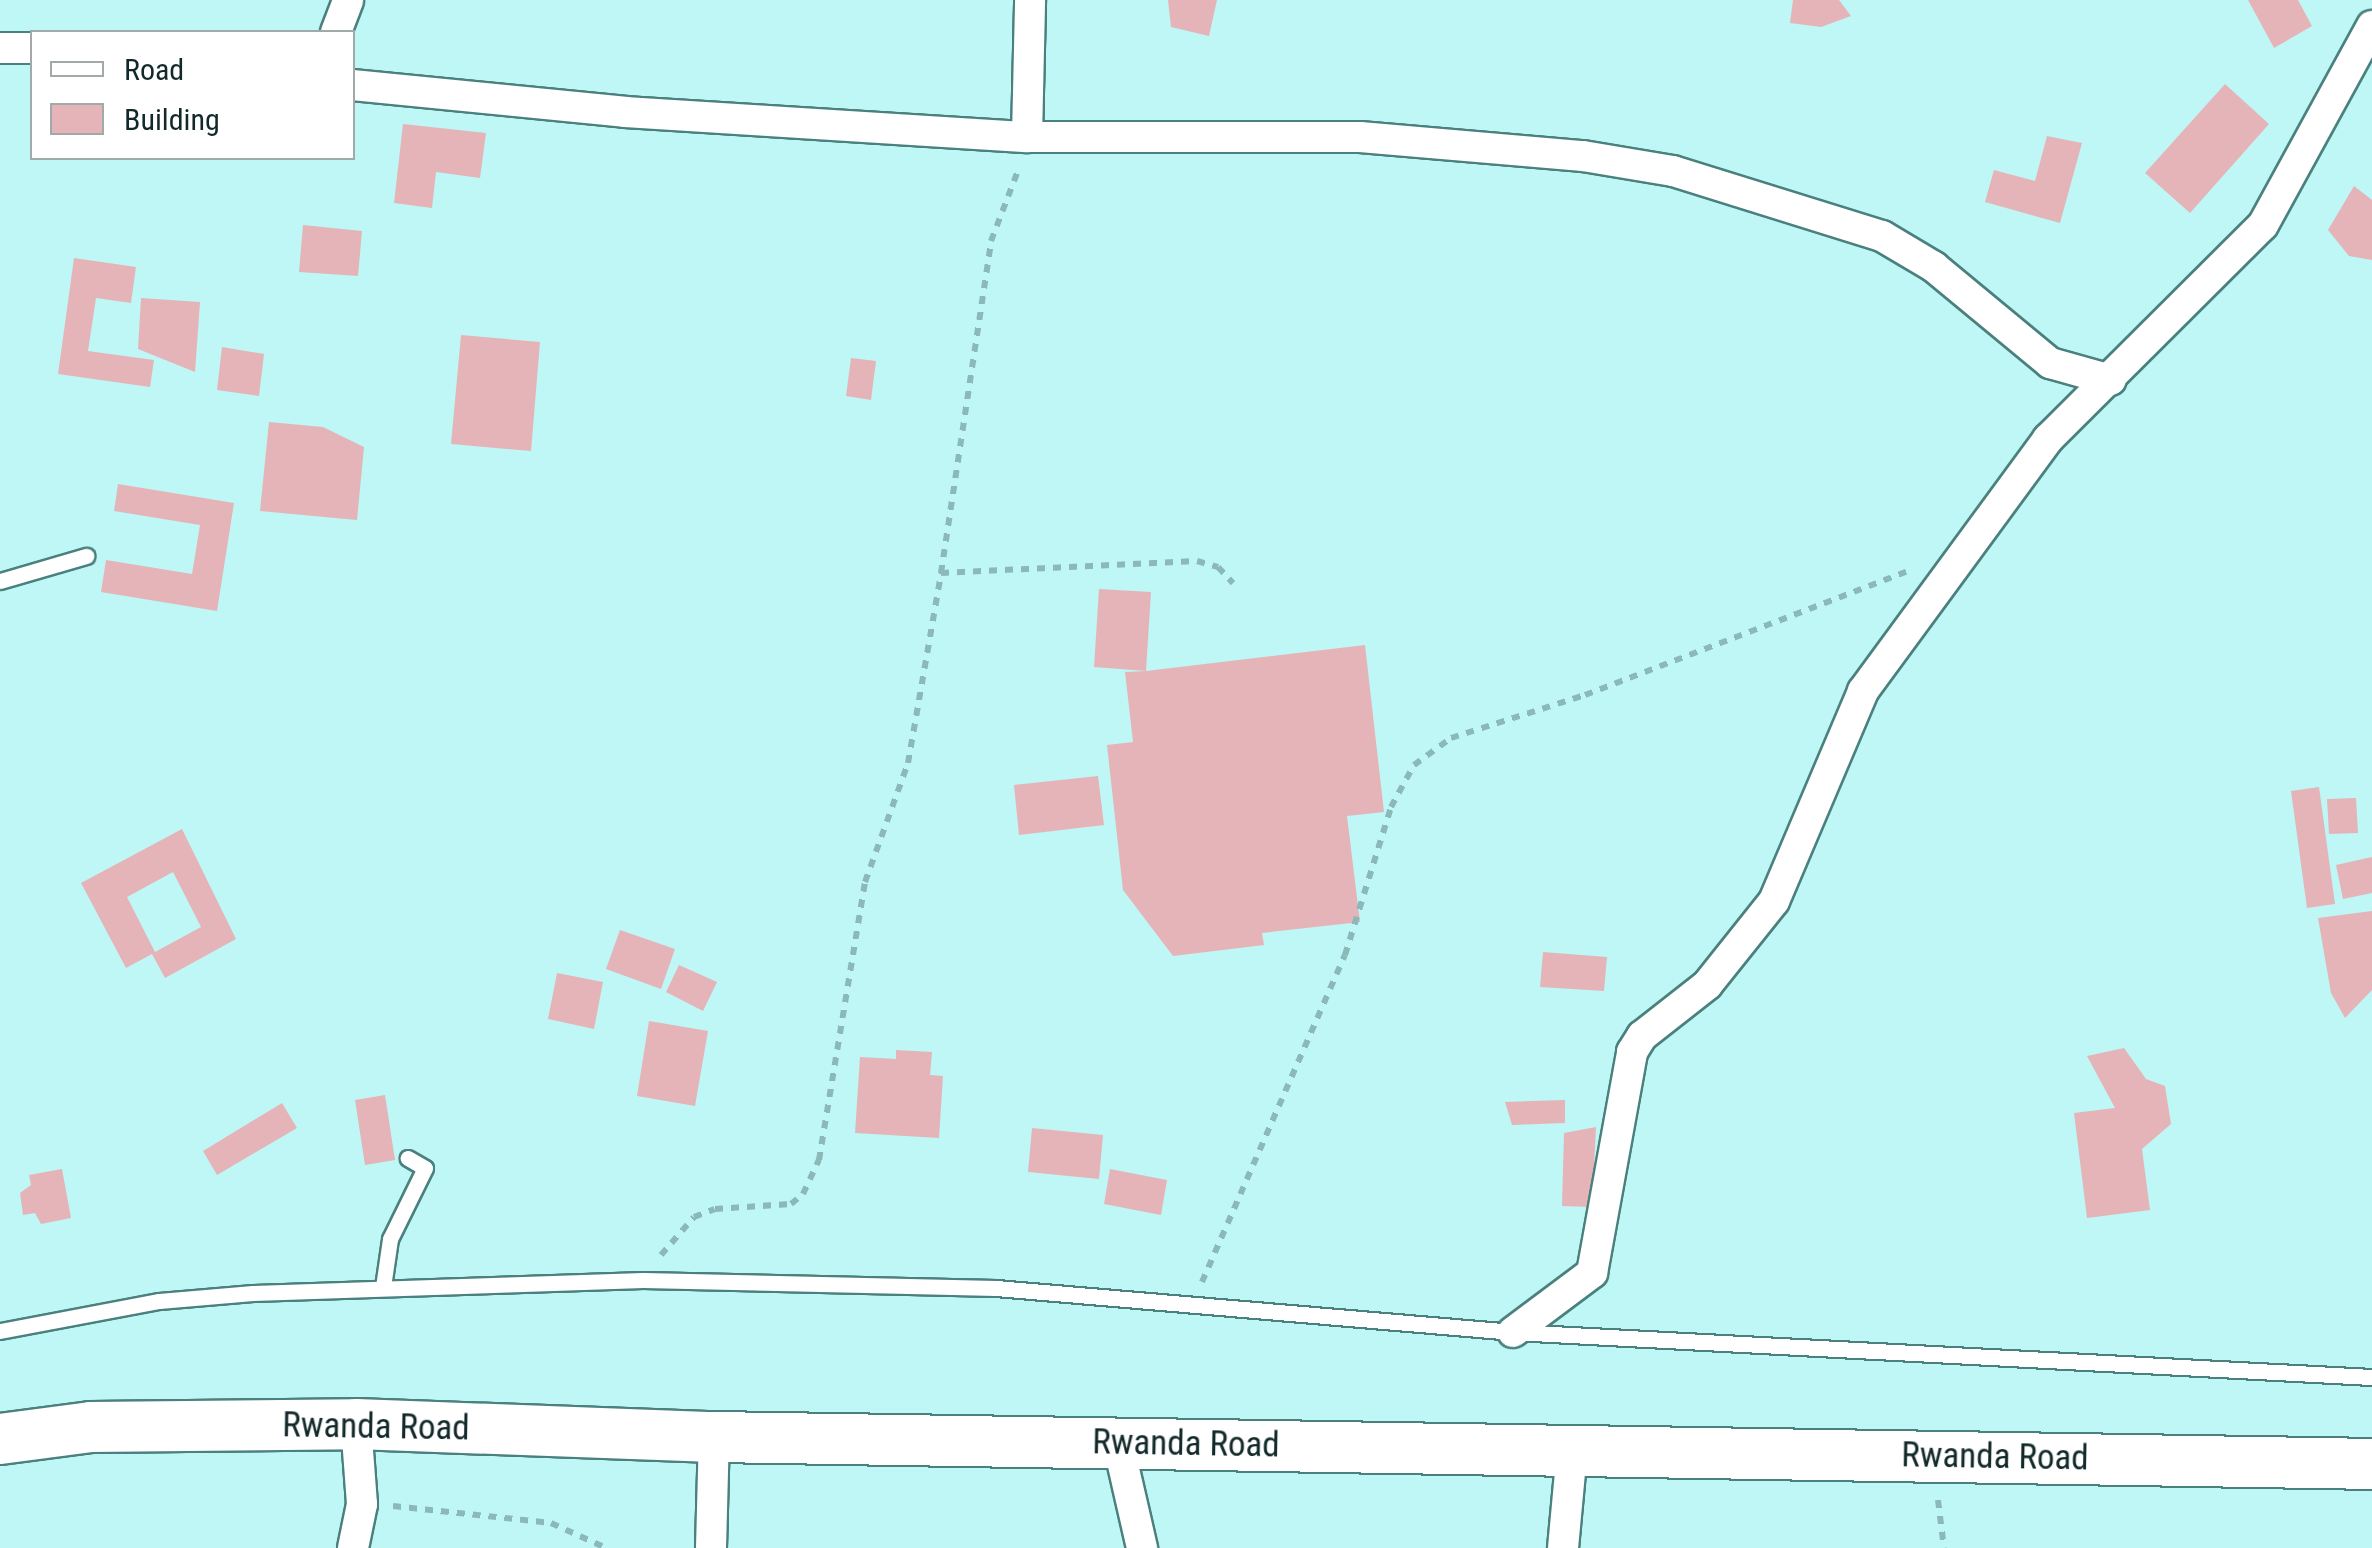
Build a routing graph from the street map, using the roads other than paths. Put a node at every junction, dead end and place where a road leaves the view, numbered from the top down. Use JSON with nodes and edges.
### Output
{"nodes":[{"id":1,"x":348,"y":0,"type":"edge"},
{"id":2,"x":1030,"y":0,"type":"edge"},
{"id":3,"x":2372,"y":26,"type":"edge"},
{"id":4,"x":337,"y":30,"type":"edge"},
{"id":5,"x":0,"y":48,"type":"edge"},
{"id":6,"x":30,"y":48,"type":"edge"},
{"id":7,"x":355,"y":85,"type":"edge"},
{"id":8,"x":1027,"y":137,"type":"junction"},
{"id":9,"x":2111,"y":380,"type":"junction"},
{"id":10,"x":86,"y":556,"type":"dead end"},
{"id":11,"x":0,"y":581,"type":"edge"},
{"id":12,"x":408,"y":1158,"type":"dead end"},
{"id":13,"x":383,"y":1287,"type":"junction"},
{"id":14,"x":0,"y":1331,"type":"edge"},
{"id":15,"x":1514,"y":1332,"type":"junction"},
{"id":16,"x":2372,"y":1377,"type":"edge"},
{"id":17,"x":356,"y":1424,"type":"junction"},
{"id":18,"x":714,"y":1437,"type":"junction"},
{"id":19,"x":0,"y":1439,"type":"edge"},
{"id":20,"x":1118,"y":1443,"type":"junction"},
{"id":21,"x":1572,"y":1450,"type":"junction"},
{"id":22,"x":2372,"y":1464,"type":"edge"},
{"id":23,"x":353,"y":1548,"type":"edge"},
{"id":24,"x":711,"y":1548,"type":"edge"},
{"id":25,"x":1142,"y":1548,"type":"edge"},
{"id":26,"x":1564,"y":1548,"type":"edge"}],
"edges":[{"from":1,"to":4,"type":"street"},
{"from":2,"to":8,"type":"street"},
{"from":3,"to":9,"type":"street"},
{"from":5,"to":6,"type":"street"},
{"from":7,"to":8,"type":"street"},
{"from":8,"to":9,"type":"street"},
{"from":9,"to":15,"type":"street"},
{"from":10,"to":11,"type":"lane"},
{"from":12,"to":13,"type":"lane"},
{"from":13,"to":14,"type":"lane"},
{"from":13,"to":15,"type":"lane"},
{"from":15,"to":16,"type":"lane"},
{"from":17,"to":18,"type":"highway","name":"Rwanda Road"},
{"from":17,"to":19,"type":"highway","name":"Rwanda Road"},
{"from":17,"to":23,"type":"street"},
{"from":18,"to":20,"type":"highway","name":"Rwanda Road"},
{"from":18,"to":24,"type":"street"},
{"from":20,"to":21,"type":"highway","name":"Rwanda Road"},
{"from":20,"to":25,"type":"street"},
{"from":21,"to":22,"type":"highway","name":"Rwanda Road"},
{"from":21,"to":26,"type":"street"}]}
